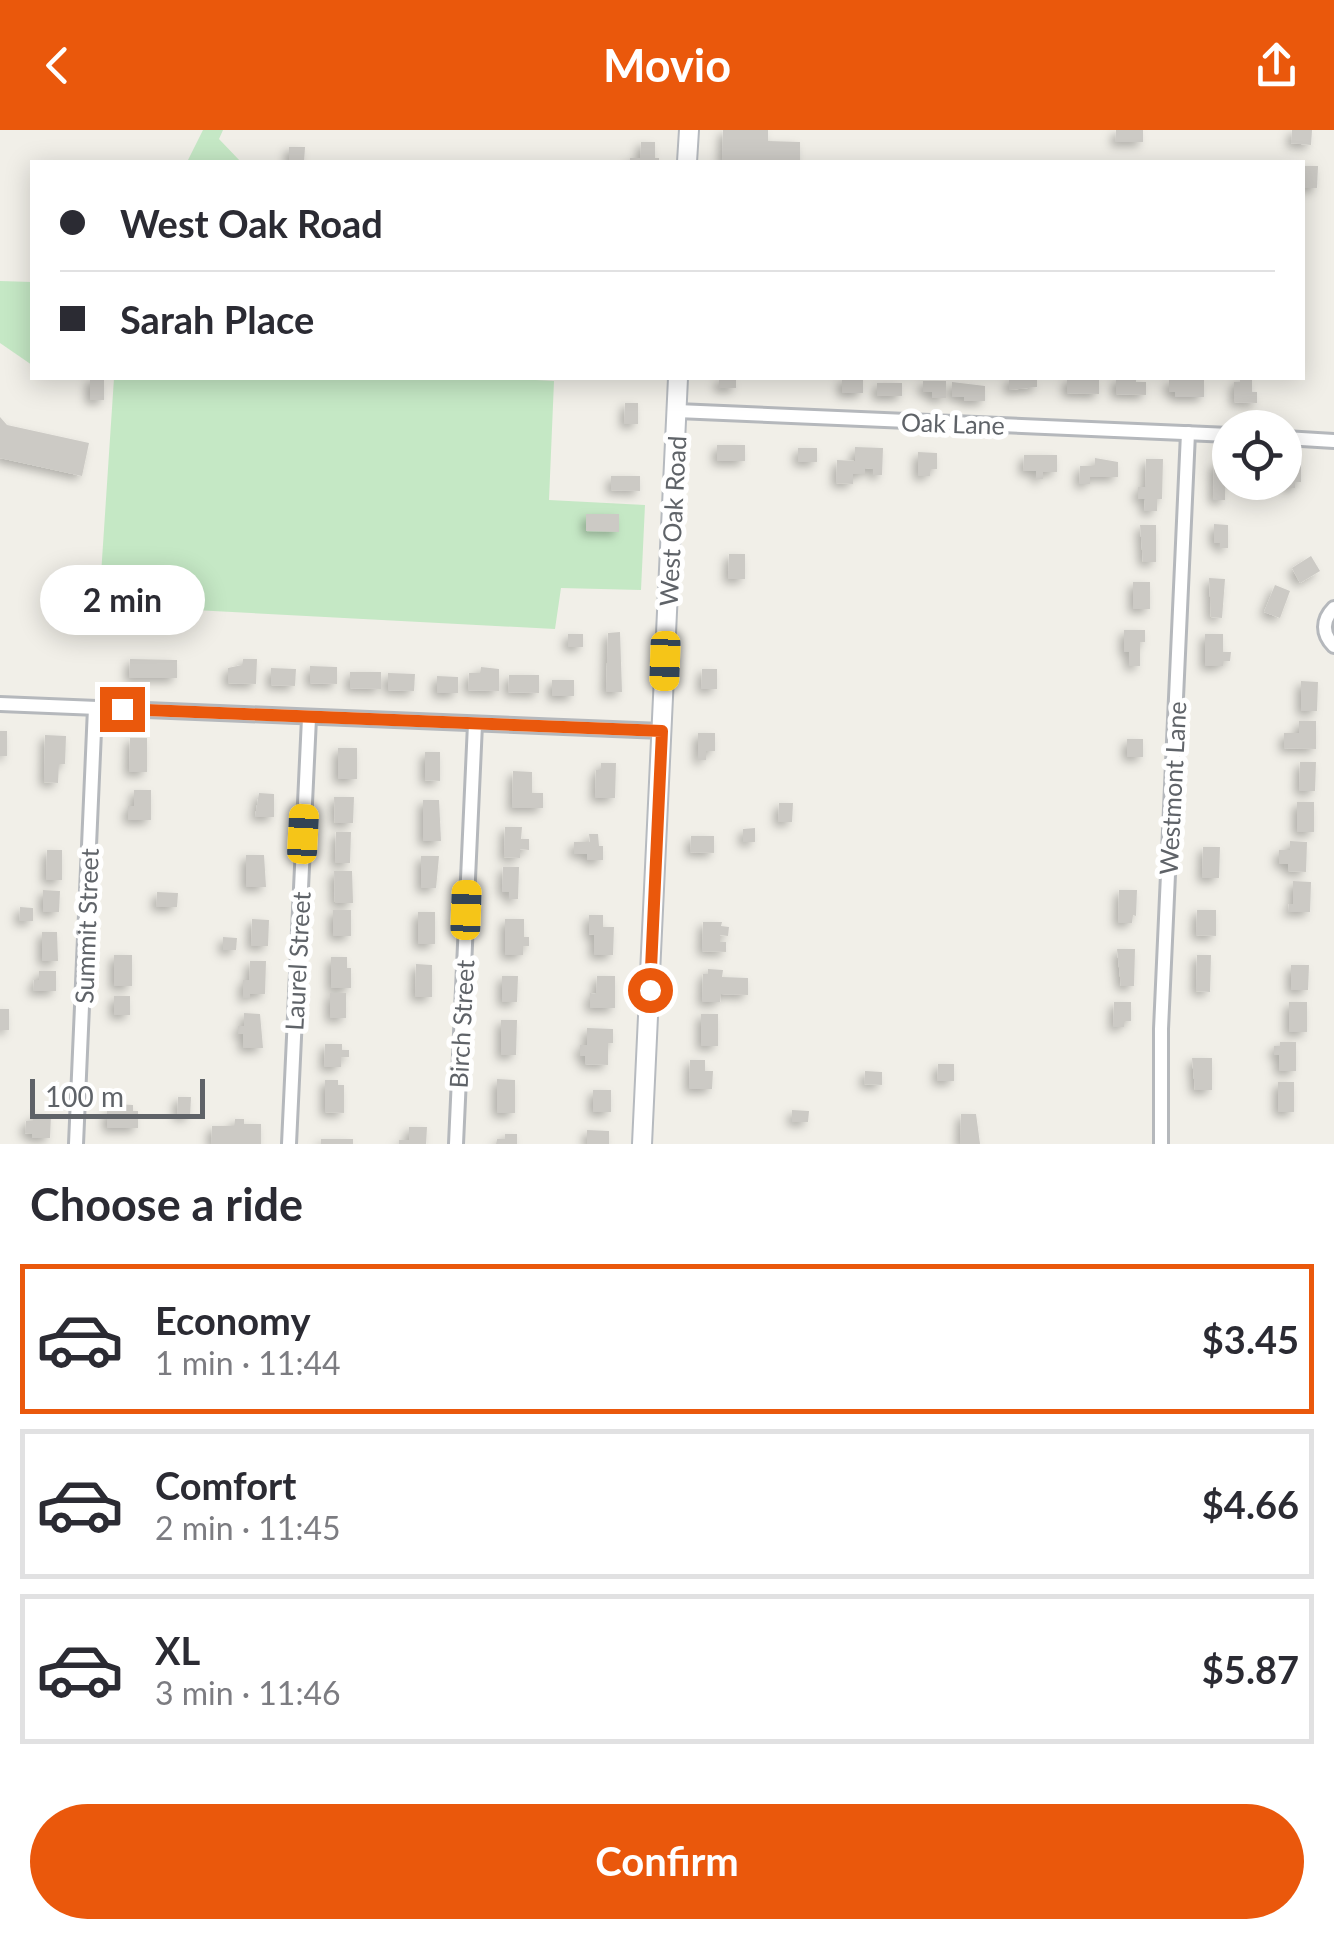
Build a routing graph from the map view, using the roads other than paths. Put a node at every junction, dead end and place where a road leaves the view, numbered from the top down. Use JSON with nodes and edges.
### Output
{"nodes":[{"id":1,"x":688,"y":130,"type":"edge"},
{"id":2,"x":687,"y":160,"type":"edge"},
{"id":3,"x":678,"y":380,"type":"edge"},
{"id":4,"x":677,"y":411,"type":"junction"},
{"id":5,"x":1188,"y":433,"type":"junction"},
{"id":6,"x":1212,"y":434,"type":"edge"},
{"id":7,"x":1302,"y":439,"type":"edge"},
{"id":8,"x":1334,"y":440,"type":"edge"},
{"id":9,"x":1334,"y":608,"type":"edge"},
{"id":10,"x":1334,"y":646,"type":"edge"},
{"id":11,"x":0,"y":704,"type":"edge"},
{"id":12,"x":95,"y":708,"type":"junction"},
{"id":13,"x":309,"y":718,"type":"junction"},
{"id":14,"x":476,"y":724,"type":"junction"},
{"id":15,"x":662,"y":731,"type":"junction"},
{"id":16,"x":76,"y":1144,"type":"edge"},
{"id":17,"x":288,"y":1144,"type":"edge"},
{"id":18,"x":456,"y":1144,"type":"edge"},
{"id":19,"x":642,"y":1144,"type":"edge"},
{"id":20,"x":1161,"y":1144,"type":"edge"}],
"edges":[{"from":1,"to":2,"type":"street"},
{"from":3,"to":4,"type":"street","name":"West Oak Road"},
{"from":4,"to":5,"type":"street","name":"Oak Lane"},
{"from":4,"to":15,"type":"street","name":"West Oak Road"},
{"from":5,"to":6,"type":"street","name":"Oak Lane"},
{"from":5,"to":20,"type":"street","name":"Westmont Lane"},
{"from":7,"to":8,"type":"street"},
{"from":9,"to":10,"type":"street"},
{"from":11,"to":12,"type":"street"},
{"from":12,"to":13,"type":"street"},
{"from":12,"to":16,"type":"street","name":"Summit Street"},
{"from":13,"to":14,"type":"street"},
{"from":13,"to":17,"type":"street","name":"Laurel Street"},
{"from":14,"to":15,"type":"street"},
{"from":14,"to":18,"type":"street","name":"Birch Street"},
{"from":15,"to":19,"type":"street","name":"West Oak Road"}]}
